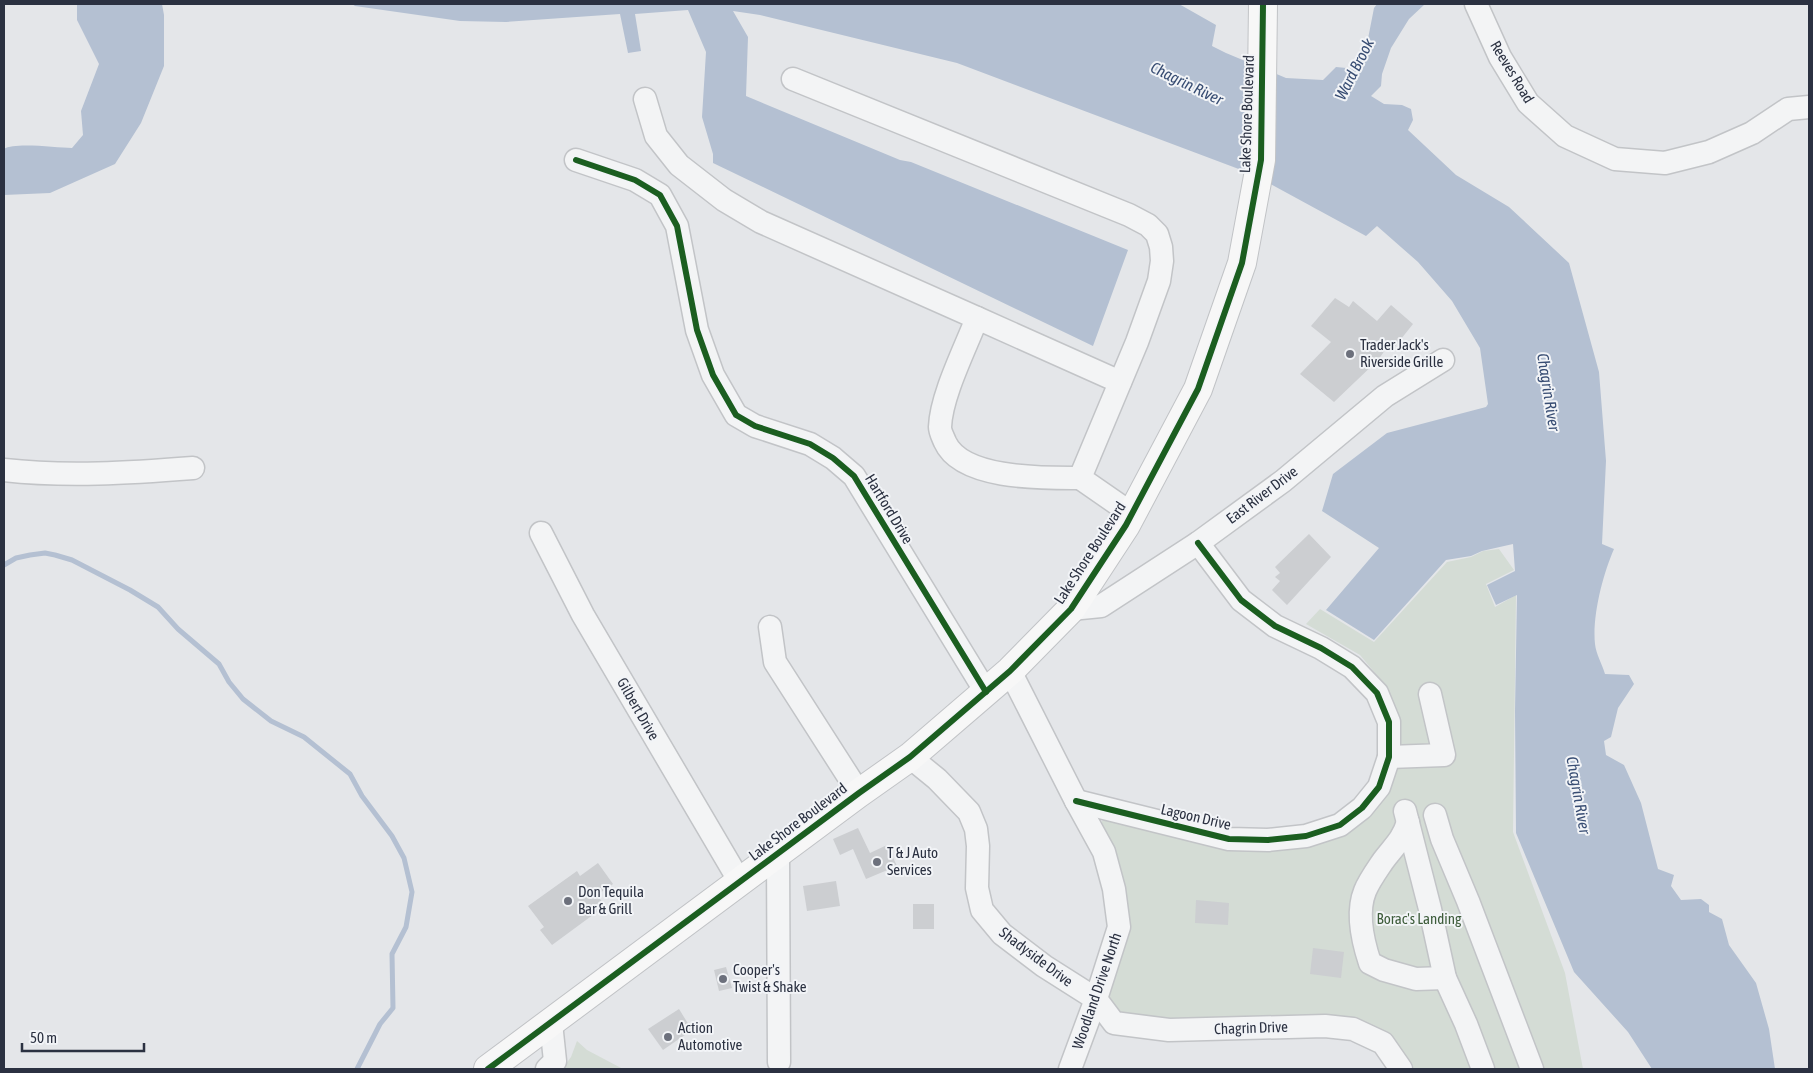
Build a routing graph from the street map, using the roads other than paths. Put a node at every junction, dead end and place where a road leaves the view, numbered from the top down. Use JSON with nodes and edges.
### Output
{"nodes":[{"id":1,"x":1263,"y":4,"type":"edge"},
{"id":2,"x":1476,"y":4,"type":"edge"},
{"id":3,"x":793,"y":79,"type":"dead end"},
{"id":4,"x":646,"y":99,"type":"dead end"},
{"id":5,"x":1809,"y":107,"type":"edge"},
{"id":6,"x":576,"y":160,"type":"dead end"},
{"id":7,"x":977,"y":318,"type":"junction"},
{"id":8,"x":1443,"y":360,"type":"dead end"},
{"id":9,"x":1120,"y":382,"type":"junction"},
{"id":10,"x":193,"y":468,"type":"dead end"},
{"id":11,"x":4,"y":470,"type":"edge"},
{"id":12,"x":1080,"y":478,"type":"junction"},
{"id":13,"x":1132,"y":514,"type":"junction"},
{"id":14,"x":541,"y":533,"type":"dead end"},
{"id":15,"x":1198,"y":543,"type":"junction"},
{"id":16,"x":1071,"y":609,"type":"junction"},
{"id":17,"x":770,"y":627,"type":"dead end"},
{"id":18,"x":1010,"y":671,"type":"junction"},
{"id":19,"x":986,"y":692,"type":"junction"},
{"id":20,"x":1430,"y":694,"type":"dead end"},
{"id":21,"x":910,"y":757,"type":"junction"},
{"id":22,"x":1389,"y":757,"type":"junction"},
{"id":23,"x":859,"y":793,"type":"junction"},
{"id":24,"x":1076,"y":802,"type":"junction"},
{"id":25,"x":1435,"y":815,"type":"dead end"},
{"id":26,"x":778,"y":853,"type":"junction"},
{"id":27,"x":740,"y":882,"type":"junction"},
{"id":28,"x":1445,"y":978,"type":"junction"},
{"id":29,"x":1096,"y":1000,"type":"junction"},
{"id":30,"x":551,"y":1023,"type":"junction"},
{"id":31,"x":779,"y":1062,"type":"dead end"},
{"id":32,"x":488,"y":1069,"type":"edge"},
{"id":33,"x":547,"y":1069,"type":"edge"},
{"id":34,"x":1070,"y":1069,"type":"edge"},
{"id":35,"x":1401,"y":1069,"type":"edge"},
{"id":36,"x":1483,"y":1069,"type":"edge"},
{"id":37,"x":1532,"y":1069,"type":"edge"}],
"edges":[{"from":1,"to":13,"type":"main road","name":"Lake Shore Boulevard"},
{"from":2,"to":5,"type":"street","name":"Reeves Road"},
{"from":3,"to":9,"type":"street"},
{"from":4,"to":7,"type":"street"},
{"from":6,"to":19,"type":"street","name":"Hartford Drive"},
{"from":7,"to":9,"type":"street"},
{"from":7,"to":12,"type":"street"},
{"from":8,"to":15,"type":"street","name":"East River Drive"},
{"from":9,"to":12,"type":"street"},
{"from":10,"to":11,"type":"street"},
{"from":12,"to":13,"type":"street"},
{"from":13,"to":16,"type":"main road","name":"Lake Shore Boulevard"},
{"from":14,"to":27,"type":"street","name":"Gilbert Drive"},
{"from":15,"to":16,"type":"street","name":"East River Drive"},
{"from":15,"to":22,"type":"street"},
{"from":16,"to":18,"type":"main road","name":"Lake Shore Boulevard"},
{"from":17,"to":23,"type":"street"},
{"from":18,"to":19,"type":"main road","name":"Lake Shore Boulevard"},
{"from":18,"to":24,"type":"street"},
{"from":19,"to":21,"type":"main road","name":"Lake Shore Boulevard"},
{"from":20,"to":22,"type":"street"},
{"from":21,"to":23,"type":"main road","name":"Lake Shore Boulevard"},
{"from":21,"to":29,"type":"street","name":"Shadyside Drive"},
{"from":22,"to":24,"type":"street","name":"Lagoon Drive"},
{"from":23,"to":26,"type":"main road","name":"Lake Shore Boulevard"},
{"from":24,"to":29,"type":"street","name":"Woodland Drive North"},
{"from":25,"to":37,"type":"street"},
{"from":26,"to":27,"type":"main road","name":"Lake Shore Boulevard"},
{"from":26,"to":31,"type":"street"},
{"from":27,"to":30,"type":"main road","name":"Lake Shore Boulevard"},
{"from":28,"to":28,"type":"street"},
{"from":28,"to":36,"type":"street"},
{"from":29,"to":34,"type":"street","name":"Woodland Drive North"},
{"from":29,"to":35,"type":"street","name":"Chagrin Drive"},
{"from":30,"to":32,"type":"main road","name":"Lake Shore Boulevard"},
{"from":30,"to":33,"type":"street"}]}
